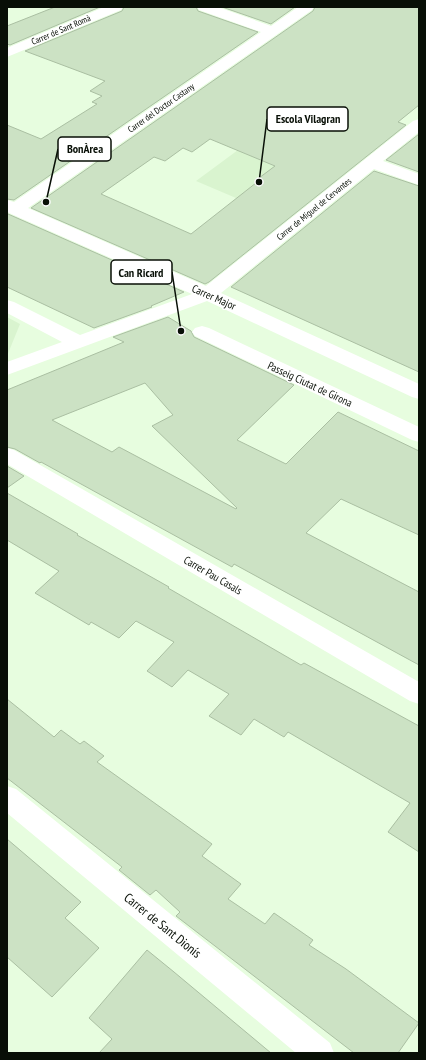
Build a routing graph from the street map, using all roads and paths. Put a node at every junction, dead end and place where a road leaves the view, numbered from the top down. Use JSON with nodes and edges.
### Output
{"nodes":[{"id":1,"x":116,"y":7,"type":"edge"},
{"id":2,"x":204,"y":7,"type":"edge"},
{"id":3,"x":307,"y":7,"type":"edge"},
{"id":4,"x":272,"y":31,"type":"junction"},
{"id":5,"x":7,"y":53,"type":"edge"},
{"id":6,"x":419,"y":124,"type":"edge"},
{"id":7,"x":371,"y":162,"type":"junction"},
{"id":8,"x":419,"y":180,"type":"edge"},
{"id":9,"x":11,"y":207,"type":"edge"},
{"id":10,"x":208,"y":294,"type":"junction"},
{"id":11,"x":7,"y":306,"type":"edge"},
{"id":12,"x":202,"y":332,"type":"dead end"},
{"id":13,"x":78,"y":342,"type":"junction"},
{"id":14,"x":7,"y":369,"type":"edge"},
{"id":15,"x":419,"y":392,"type":"edge"},
{"id":16,"x":419,"y":436,"type":"edge"},
{"id":17,"x":7,"y":455,"type":"edge"},
{"id":18,"x":419,"y":694,"type":"edge"},
{"id":19,"x":7,"y":797,"type":"edge"},
{"id":20,"x":319,"y":1053,"type":"edge"}],
"edges":[{"from":1,"to":5,"type":"street","name":"Carrer de Sant Romà"},
{"from":2,"to":4,"type":"street"},
{"from":3,"to":4,"type":"street","name":"Carrer del Doctor Castany"},
{"from":4,"to":9,"type":"street","name":"Carrer del Doctor Castany"},
{"from":6,"to":7,"type":"street","name":"Carrer de Miguel de Cervantes"},
{"from":7,"to":8,"type":"street"},
{"from":7,"to":10,"type":"street","name":"Carrer de Miguel de Cervantes"},
{"from":9,"to":10,"type":"street","name":"Carrer Major"},
{"from":10,"to":13,"type":"street","name":"Carrer de Miguel de Cervantes"},
{"from":10,"to":15,"type":"street","name":"Carrer Major"},
{"from":11,"to":13,"type":"street"},
{"from":12,"to":16,"type":"street","name":"Passeig Ciutat de Girona"},
{"from":13,"to":14,"type":"street","name":"Carrer de Miguel de Cervantes"},
{"from":17,"to":18,"type":"street","name":"Carrer Pau Casals"},
{"from":19,"to":20,"type":"street","name":"Carrer de Sant Dionís"}]}
